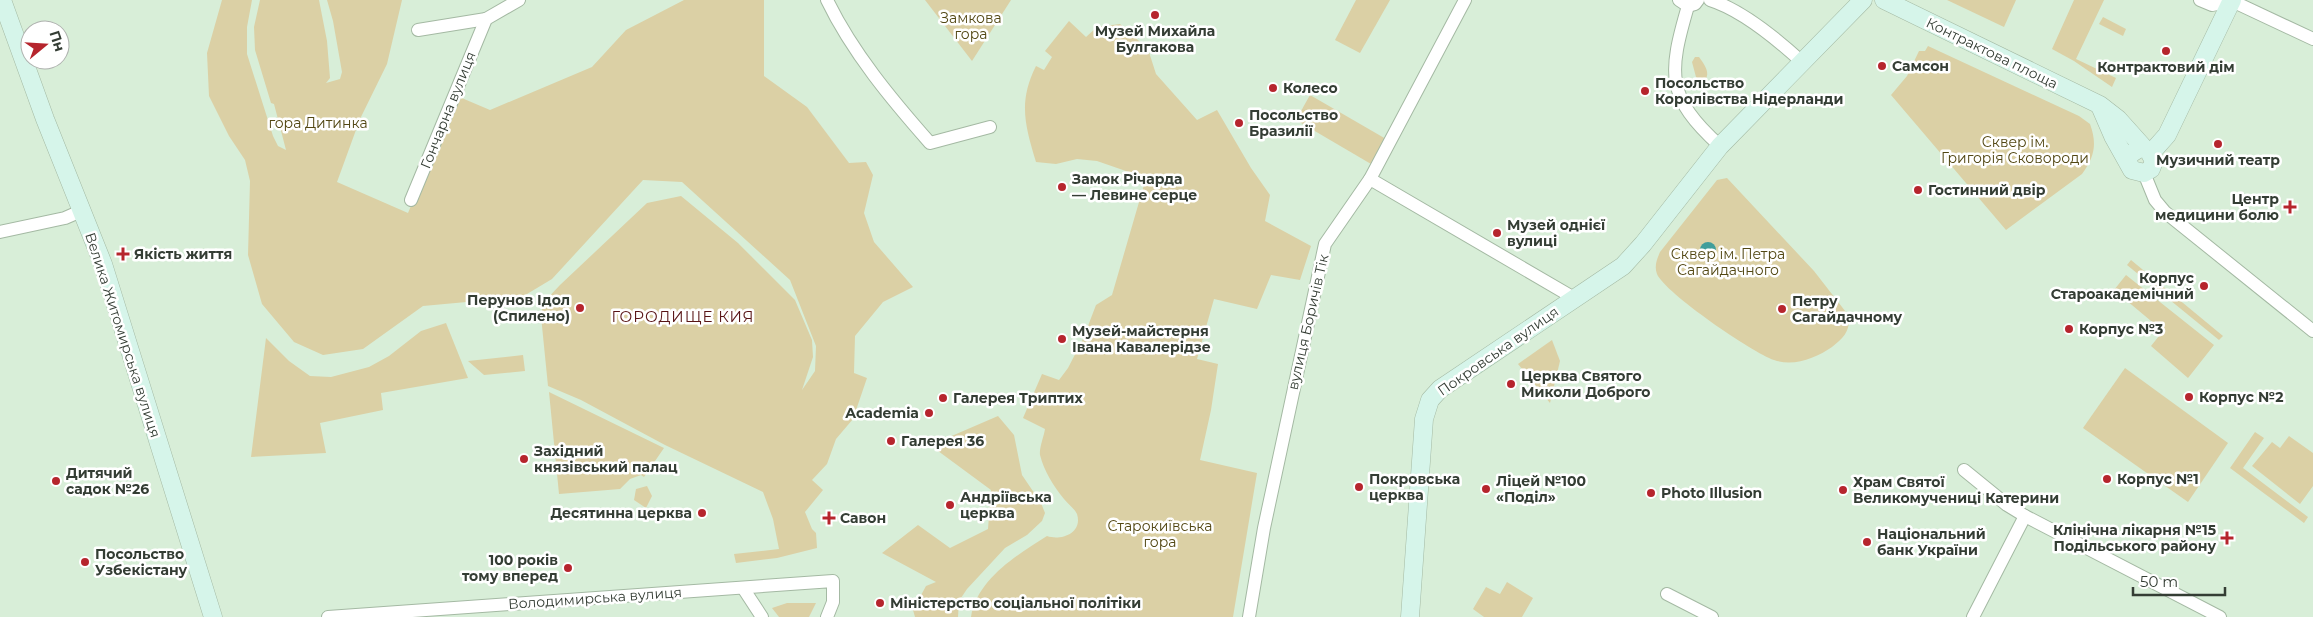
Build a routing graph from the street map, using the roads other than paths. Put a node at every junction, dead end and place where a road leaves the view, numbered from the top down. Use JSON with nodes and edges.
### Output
{"nodes":[{"id":1,"x":2,"y":0,"type":"edge"},
{"id":2,"x":519,"y":0,"type":"edge"},
{"id":3,"x":827,"y":0,"type":"edge"},
{"id":4,"x":1465,"y":0,"type":"edge"},
{"id":5,"x":1863,"y":0,"type":"edge"},
{"id":6,"x":1884,"y":0,"type":"edge"},
{"id":7,"x":2200,"y":0,"type":"edge"},
{"id":8,"x":2232,"y":0,"type":"edge"},
{"id":9,"x":1696,"y":2,"type":"edge"},
{"id":10,"x":486,"y":19,"type":"junction"},
{"id":11,"x":418,"y":30,"type":"dead end"},
{"id":12,"x":2313,"y":39,"type":"edge"},
{"id":13,"x":1803,"y":62,"type":"junction"},
{"id":14,"x":2100,"y":105,"type":"junction"},
{"id":15,"x":990,"y":127,"type":"dead end"},
{"id":16,"x":1720,"y":146,"type":"junction"},
{"id":17,"x":2152,"y":148,"type":"junction"},
{"id":18,"x":2128,"y":163,"type":"junction"},
{"id":19,"x":2144,"y":173,"type":"junction"},
{"id":20,"x":1370,"y":179,"type":"junction"},
{"id":21,"x":411,"y":200,"type":"dead end"},
{"id":22,"x":82,"y":211,"type":"junction"},
{"id":23,"x":0,"y":232,"type":"edge"},
{"id":24,"x":1574,"y":298,"type":"junction"},
{"id":25,"x":2313,"y":331,"type":"edge"},
{"id":26,"x":1964,"y":470,"type":"dead end"},
{"id":27,"x":2025,"y":516,"type":"junction"},
{"id":28,"x":743,"y":588,"type":"junction"},
{"id":29,"x":1667,"y":594,"type":"dead end"},
{"id":30,"x":213,"y":617,"type":"edge"},
{"id":31,"x":328,"y":617,"type":"edge"},
{"id":32,"x":762,"y":617,"type":"edge"},
{"id":33,"x":827,"y":617,"type":"edge"},
{"id":34,"x":1249,"y":617,"type":"edge"},
{"id":35,"x":1410,"y":617,"type":"edge"},
{"id":36,"x":1712,"y":617,"type":"edge"},
{"id":37,"x":1973,"y":617,"type":"edge"},
{"id":38,"x":2220,"y":617,"type":"edge"}],
"edges":[{"from":1,"to":22,"type":"street","name":"Велика Житомирська вулиця"},
{"from":2,"to":10,"type":"street"},
{"from":3,"to":15,"type":"street"},
{"from":4,"to":20,"type":"street","name":"вулиця Боричів Тік"},
{"from":5,"to":13,"type":"street"},
{"from":6,"to":14,"type":"street","name":"Контрактова площа"},
{"from":7,"to":8,"type":"street"},
{"from":8,"to":12,"type":"street"},
{"from":8,"to":17,"type":"street"},
{"from":9,"to":13,"type":"street"},
{"from":9,"to":16,"type":"street"},
{"from":10,"to":11,"type":"street"},
{"from":10,"to":21,"type":"street","name":"Гончарна вулиця"},
{"from":13,"to":16,"type":"street"},
{"from":14,"to":17,"type":"street","name":"Контрактова площа"},
{"from":14,"to":18,"type":"street"},
{"from":16,"to":24,"type":"street"},
{"from":17,"to":18,"type":"street"},
{"from":17,"to":19,"type":"street"},
{"from":18,"to":19,"type":"street"},
{"from":19,"to":25,"type":"street"},
{"from":20,"to":24,"type":"street"},
{"from":20,"to":34,"type":"street","name":"вулиця Боричів Тік"},
{"from":22,"to":23,"type":"street"},
{"from":22,"to":30,"type":"street","name":"Велика Житомирська вулиця"},
{"from":24,"to":35,"type":"street","name":"Покровська вулиця"},
{"from":26,"to":27,"type":"street"},
{"from":27,"to":37,"type":"street"},
{"from":27,"to":38,"type":"street"},
{"from":28,"to":31,"type":"street","name":"Володимирська вулиця"},
{"from":28,"to":32,"type":"street"},
{"from":28,"to":33,"type":"street","name":"Володимирська вулиця"},
{"from":29,"to":36,"type":"street"}]}
